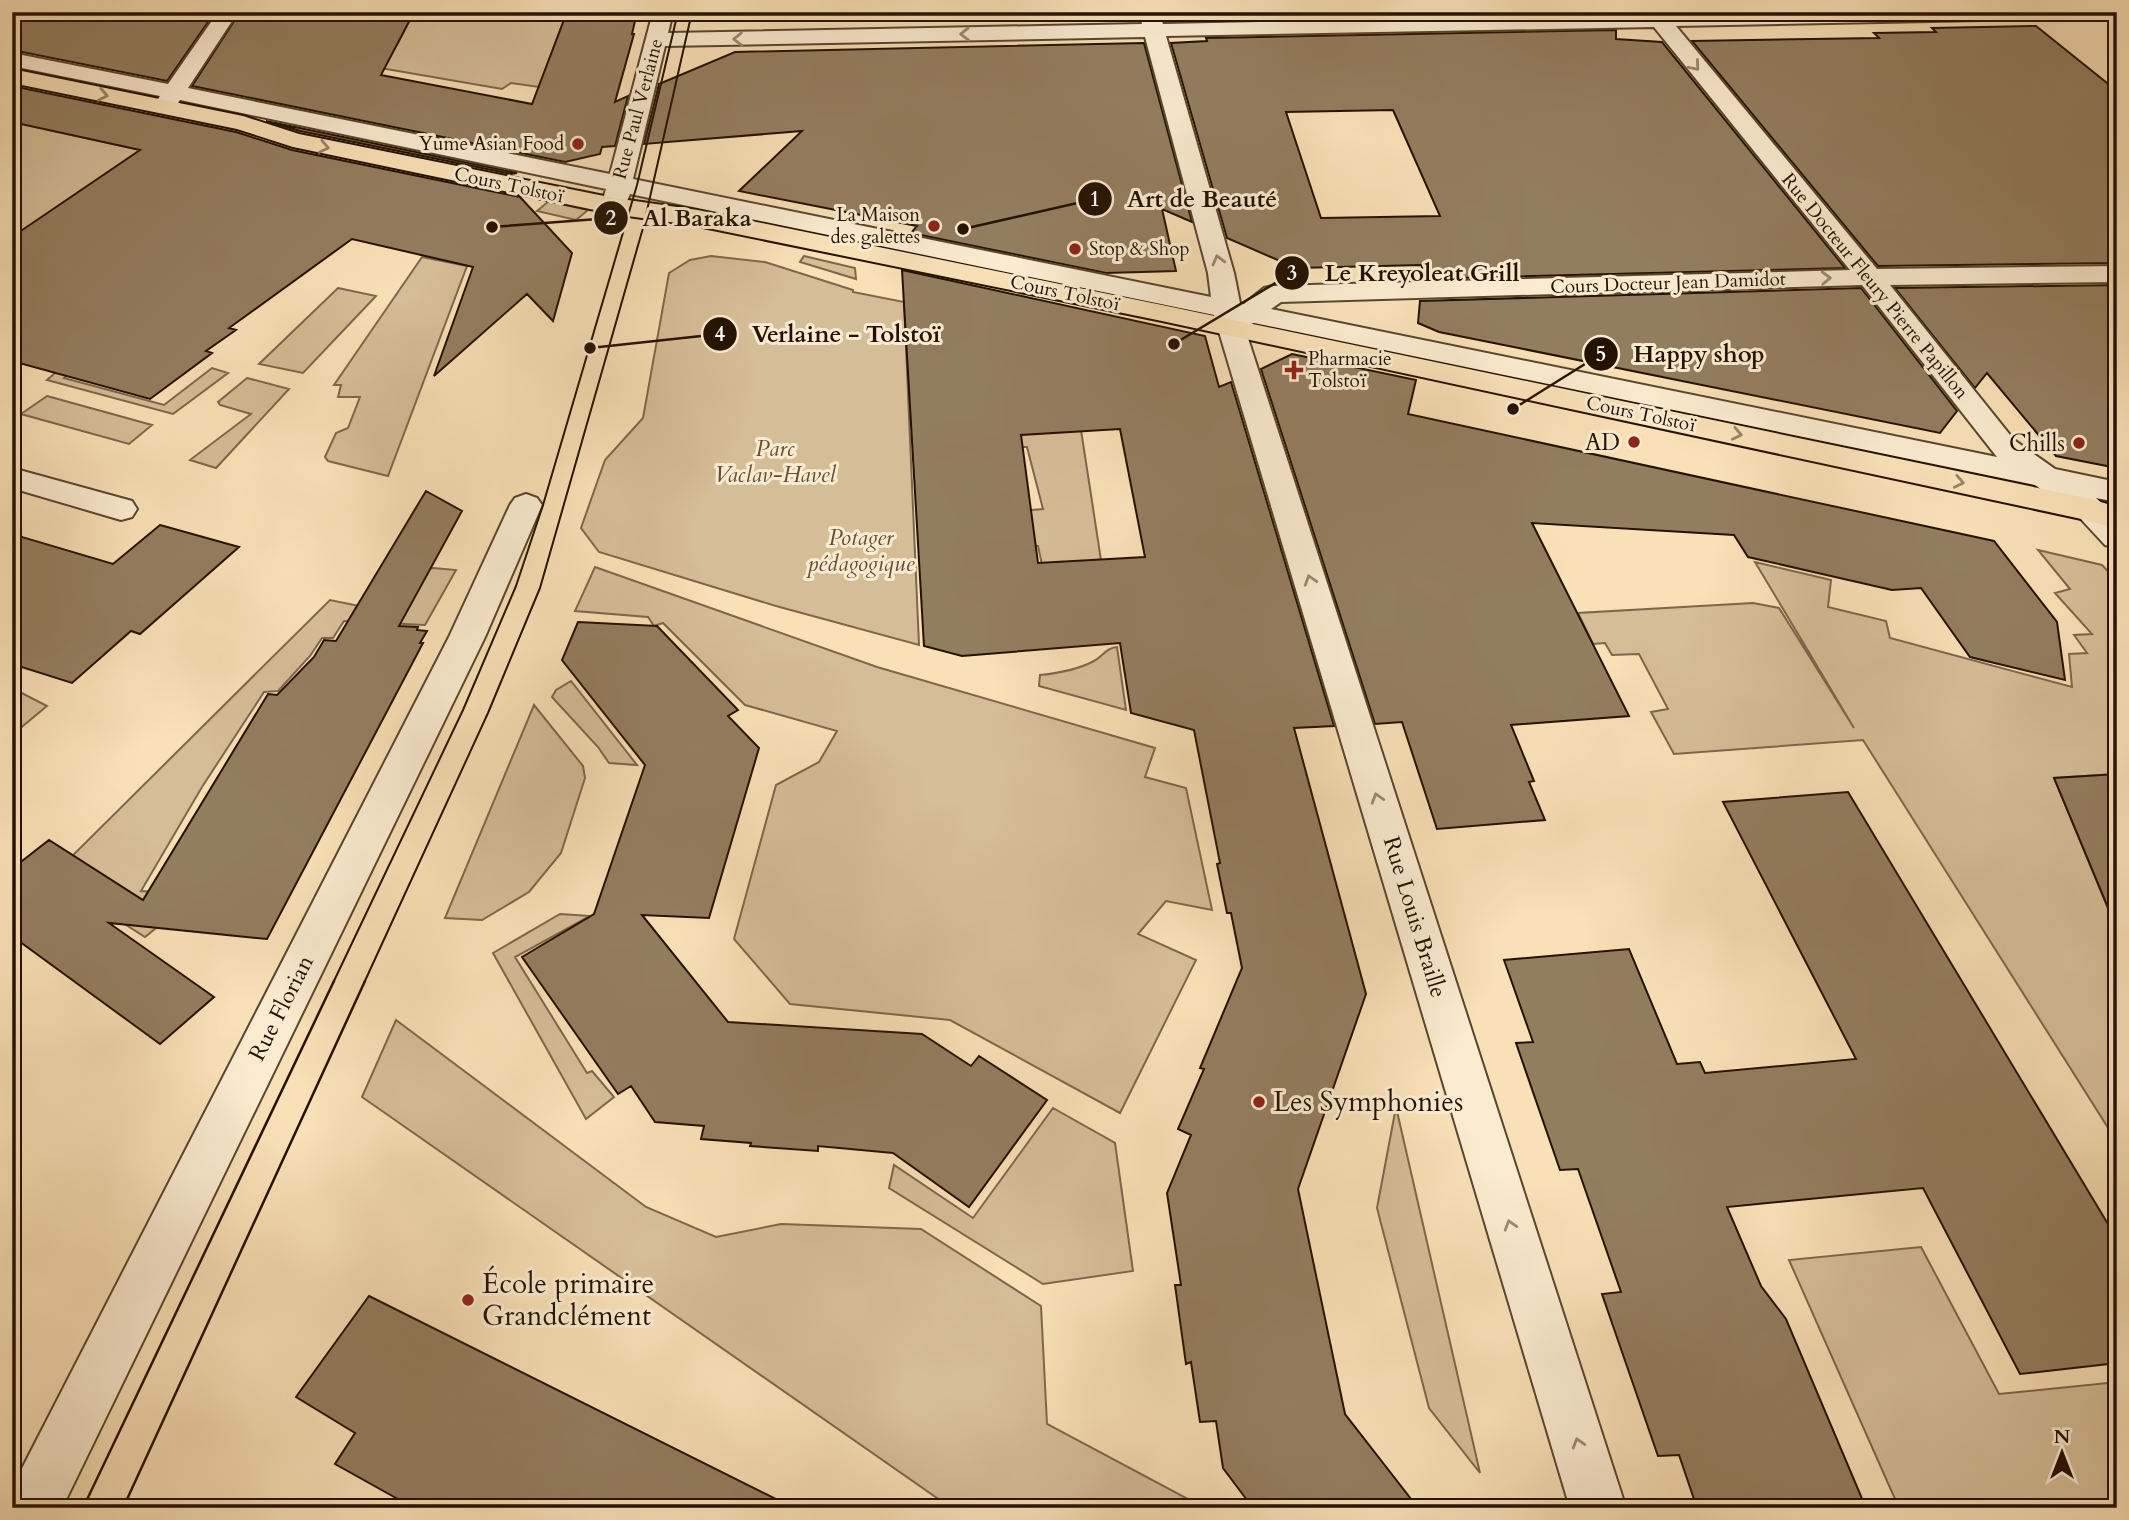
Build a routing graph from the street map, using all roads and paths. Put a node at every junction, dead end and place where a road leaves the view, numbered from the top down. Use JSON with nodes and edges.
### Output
{"nodes":[{"id":1,"x":228,"y":12,"type":"edge"},
{"id":2,"x":663,"y":12,"type":"edge"},
{"id":3,"x":2087,"y":12,"type":"edge"},
{"id":4,"x":1656,"y":16,"type":"edge"},
{"id":5,"x":1152,"y":21,"type":"edge"},
{"id":6,"x":657,"y":40,"type":"junction"},
{"id":7,"x":12,"y":59,"type":"edge"},
{"id":8,"x":12,"y":76,"type":"edge"},
{"id":9,"x":169,"y":99,"type":"junction"},
{"id":10,"x":616,"y":196,"type":"junction"},
{"id":11,"x":2117,"y":274,"type":"edge"},
{"id":12,"x":1870,"y":277,"type":"junction"},
{"id":13,"x":1236,"y":316,"type":"junction"},
{"id":14,"x":2045,"y":477,"type":"junction"},
{"id":15,"x":12,"y":478,"type":"edge"},
{"id":16,"x":526,"y":505,"type":"dead end"},
{"id":17,"x":2108,"y":506,"type":"edge"},
{"id":18,"x":121,"y":509,"type":"dead end"},
{"id":19,"x":2117,"y":537,"type":"edge"},
{"id":20,"x":32,"y":1508,"type":"edge"},
{"id":21,"x":1598,"y":1508,"type":"edge"}],
"edges":[{"from":1,"to":9,"type":"street"},
{"from":2,"to":6,"type":"street","name":"Rue Paul Verlaine"},
{"from":3,"to":4,"type":"street"},
{"from":4,"to":5,"type":"street"},
{"from":4,"to":12,"type":"street","name":"Rue Docteur Fleury Pierre Papillon","one_way":true},
{"from":5,"to":6,"type":"street","one_way":true},
{"from":13,"to":5,"type":"street","name":"Rue Louis Braille","one_way":true},
{"from":6,"to":10,"type":"street","name":"Rue Paul Verlaine"},
{"from":7,"to":9,"type":"street","name":"Cours Tolstoï"},
{"from":8,"to":9,"type":"main road","name":"Cours Tolstoï","one_way":true},
{"from":9,"to":10,"type":"main road","name":"Cours Tolstoï"},
{"from":10,"to":13,"type":"main road","name":"Cours Tolstoï"},
{"from":11,"to":12,"type":"street","name":"Cours Docteur Jean Damidot"},
{"from":13,"to":12,"type":"street","name":"Cours Docteur Jean Damidot","one_way":true},
{"from":12,"to":14,"type":"street","name":"Rue Docteur Fleury Pierre Papillon"},
{"from":13,"to":14,"type":"street","name":"Cours Tolstoï"},
{"from":13,"to":17,"type":"main road","name":"Cours Tolstoï","one_way":true},
{"from":21,"to":13,"type":"street","name":"Rue Louis Braille","one_way":true},
{"from":14,"to":17,"type":"street","name":"Cours Tolstoï"},
{"from":15,"to":18,"type":"street"},
{"from":16,"to":20,"type":"street","name":"Rue Florian"},
{"from":17,"to":19,"type":"street"}]}
